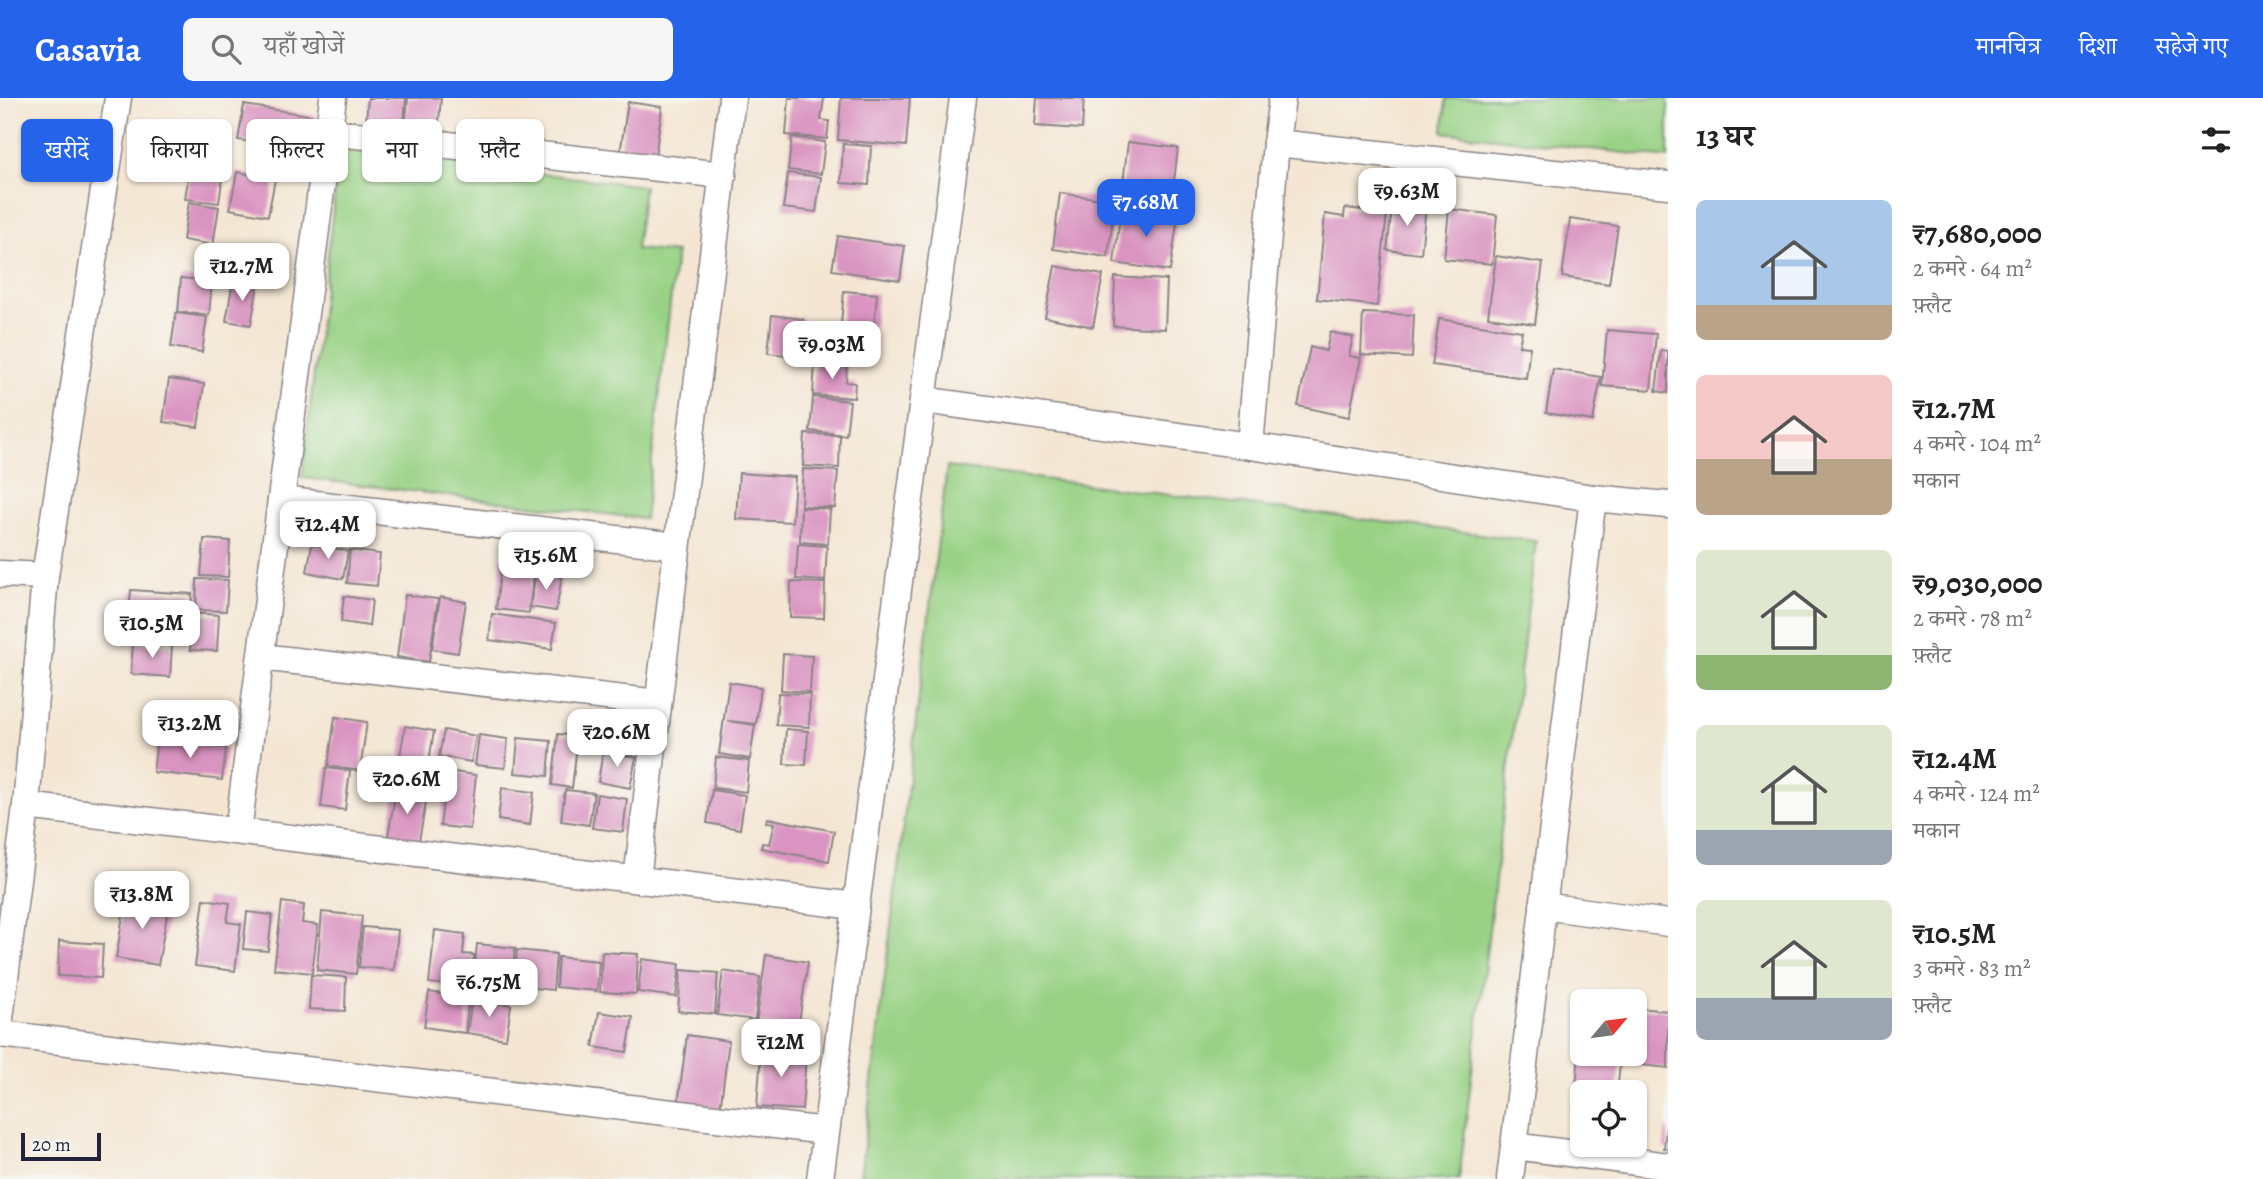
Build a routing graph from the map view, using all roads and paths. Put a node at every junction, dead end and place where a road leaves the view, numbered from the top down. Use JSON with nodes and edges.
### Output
{"nodes":[{"id":1,"x":118,"y":98,"type":"edge"},
{"id":2,"x":333,"y":98,"type":"edge"},
{"id":3,"x":732,"y":98,"type":"edge"},
{"id":4,"x":963,"y":98,"type":"edge"},
{"id":5,"x":1282,"y":98,"type":"edge"},
{"id":6,"x":331,"y":119,"type":"edge"},
{"id":7,"x":348,"y":134,"type":"edge"},
{"id":8,"x":1276,"y":143,"type":"junction"},
{"id":9,"x":723,"y":175,"type":"junction"},
{"id":10,"x":322,"y":182,"type":"edge"},
{"id":11,"x":1668,"y":185,"type":"edge"},
{"id":12,"x":923,"y":400,"type":"junction"},
{"id":13,"x":1250,"y":446,"type":"junction"},
{"id":14,"x":1593,"y":498,"type":"junction"},
{"id":15,"x":281,"y":500,"type":"junction"},
{"id":16,"x":1668,"y":505,"type":"edge"},
{"id":17,"x":677,"y":547,"type":"junction"},
{"id":18,"x":0,"y":573,"type":"edge"},
{"id":19,"x":45,"y":576,"type":"junction"},
{"id":20,"x":261,"y":657,"type":"junction"},
{"id":21,"x":658,"y":703,"type":"junction"},
{"id":22,"x":26,"y":806,"type":"junction"},
{"id":23,"x":239,"y":831,"type":"junction"},
{"id":24,"x":637,"y":879,"type":"junction"},
{"id":25,"x":856,"y":906,"type":"junction"},
{"id":26,"x":1543,"y":906,"type":"junction"},
{"id":27,"x":1668,"y":923,"type":"edge"},
{"id":28,"x":0,"y":1019,"type":"edge"},
{"id":29,"x":0,"y":1034,"type":"edge"},
{"id":30,"x":826,"y":1131,"type":"junction"},
{"id":31,"x":1514,"y":1146,"type":"junction"},
{"id":32,"x":1668,"y":1166,"type":"edge"},
{"id":33,"x":820,"y":1179,"type":"edge"},
{"id":34,"x":1510,"y":1179,"type":"edge"}],
"edges":[{"from":1,"to":19,"type":"street"},
{"from":2,"to":6,"type":"street"},
{"from":3,"to":9,"type":"street"},
{"from":4,"to":12,"type":"street"},
{"from":5,"to":8,"type":"street"},
{"from":7,"to":9,"type":"street"},
{"from":8,"to":11,"type":"street"},
{"from":8,"to":13,"type":"street"},
{"from":9,"to":17,"type":"street"},
{"from":10,"to":15,"type":"street"},
{"from":12,"to":13,"type":"street"},
{"from":12,"to":25,"type":"street"},
{"from":13,"to":14,"type":"street"},
{"from":14,"to":16,"type":"street"},
{"from":14,"to":26,"type":"street"},
{"from":15,"to":17,"type":"street"},
{"from":15,"to":20,"type":"street"},
{"from":17,"to":21,"type":"street"},
{"from":18,"to":19,"type":"street"},
{"from":19,"to":22,"type":"street"},
{"from":20,"to":21,"type":"street"},
{"from":20,"to":23,"type":"street"},
{"from":21,"to":24,"type":"street"},
{"from":22,"to":23,"type":"street"},
{"from":22,"to":28,"type":"street"},
{"from":23,"to":24,"type":"street"},
{"from":24,"to":25,"type":"street"},
{"from":25,"to":30,"type":"street"},
{"from":26,"to":27,"type":"street"},
{"from":26,"to":31,"type":"street"},
{"from":29,"to":30,"type":"street"},
{"from":30,"to":33,"type":"street"},
{"from":31,"to":32,"type":"street"},
{"from":31,"to":34,"type":"street"}]}
